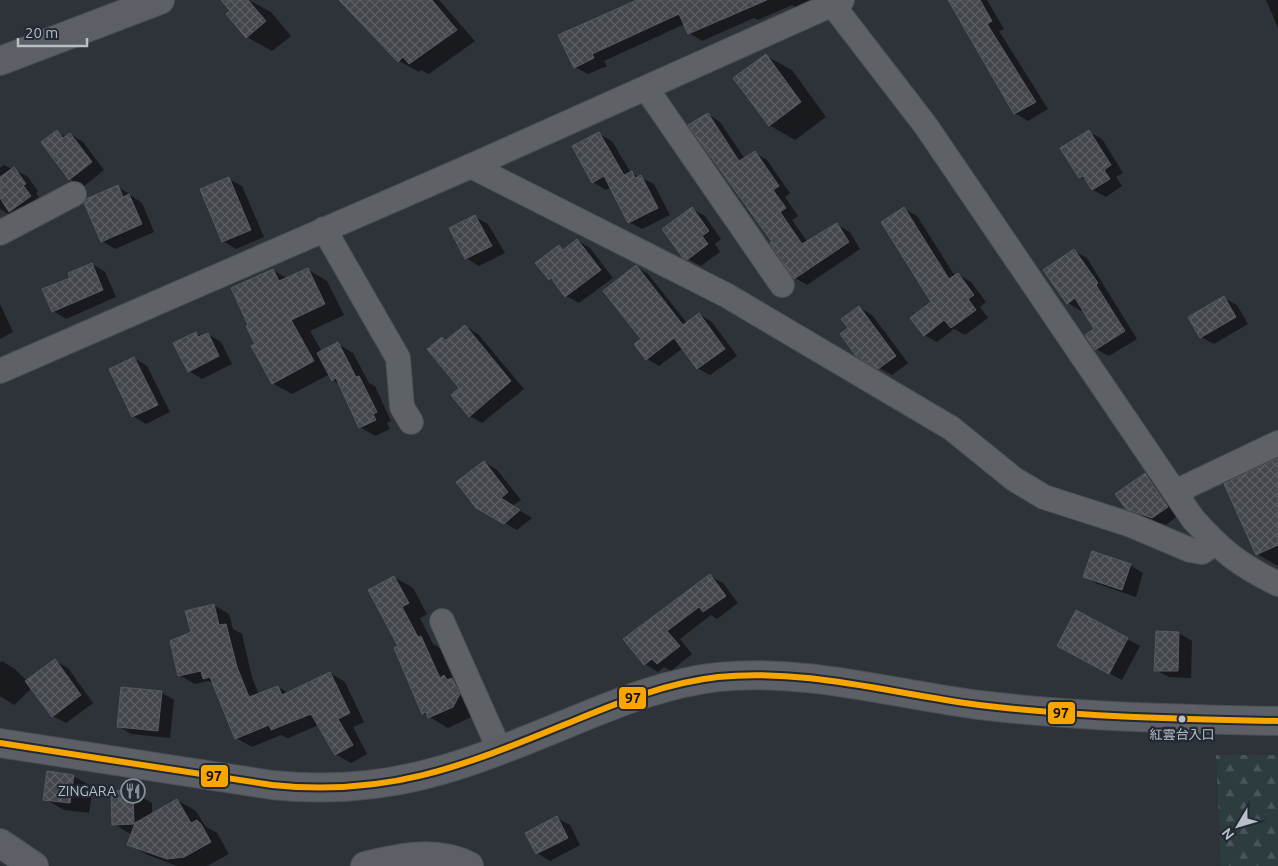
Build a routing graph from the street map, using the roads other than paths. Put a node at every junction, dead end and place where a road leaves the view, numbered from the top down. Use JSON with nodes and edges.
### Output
{"nodes":[{"id":1,"x":160,"y":0,"type":"edge"},
{"id":2,"x":834,"y":2,"type":"edge"},
{"id":3,"x":0,"y":61,"type":"edge"},
{"id":4,"x":646,"y":88,"type":"junction"},
{"id":5,"x":471,"y":166,"type":"junction"},
{"id":6,"x":74,"y":194,"type":"dead end"},
{"id":7,"x":324,"y":229,"type":"junction"},
{"id":8,"x":0,"y":233,"type":"edge"},
{"id":9,"x":782,"y":285,"type":"dead end"},
{"id":10,"x":0,"y":370,"type":"edge"},
{"id":11,"x":411,"y":422,"type":"dead end"},
{"id":12,"x":1278,"y":443,"type":"edge"},
{"id":13,"x":1175,"y":492,"type":"junction"},
{"id":14,"x":1215,"y":543,"type":"junction"},
{"id":15,"x":1278,"y":584,"type":"edge"},
{"id":16,"x":442,"y":622,"type":"dead end"},
{"id":17,"x":1278,"y":721,"type":"edge"},
{"id":18,"x":0,"y":743,"type":"edge"},
{"id":19,"x":500,"y":751,"type":"junction"},
{"id":20,"x":0,"y":843,"type":"edge"},
{"id":21,"x":34,"y":866,"type":"edge"},
{"id":22,"x":365,"y":866,"type":"edge"},
{"id":23,"x":469,"y":866,"type":"edge"}],
"edges":[{"from":1,"to":3,"type":"main road"},
{"from":2,"to":4,"type":"street"},
{"from":2,"to":13,"type":"street"},
{"from":4,"to":5,"type":"street"},
{"from":4,"to":9,"type":"street"},
{"from":5,"to":7,"type":"street"},
{"from":5,"to":14,"type":"street"},
{"from":6,"to":8,"type":"street"},
{"from":7,"to":10,"type":"street"},
{"from":7,"to":11,"type":"street"},
{"from":12,"to":13,"type":"street"},
{"from":13,"to":14,"type":"street"},
{"from":14,"to":15,"type":"street"},
{"from":16,"to":19,"type":"street"},
{"from":17,"to":19,"type":"main road"},
{"from":18,"to":19,"type":"main road"},
{"from":20,"to":21,"type":"main road"},
{"from":22,"to":23,"type":"main road"}]}
